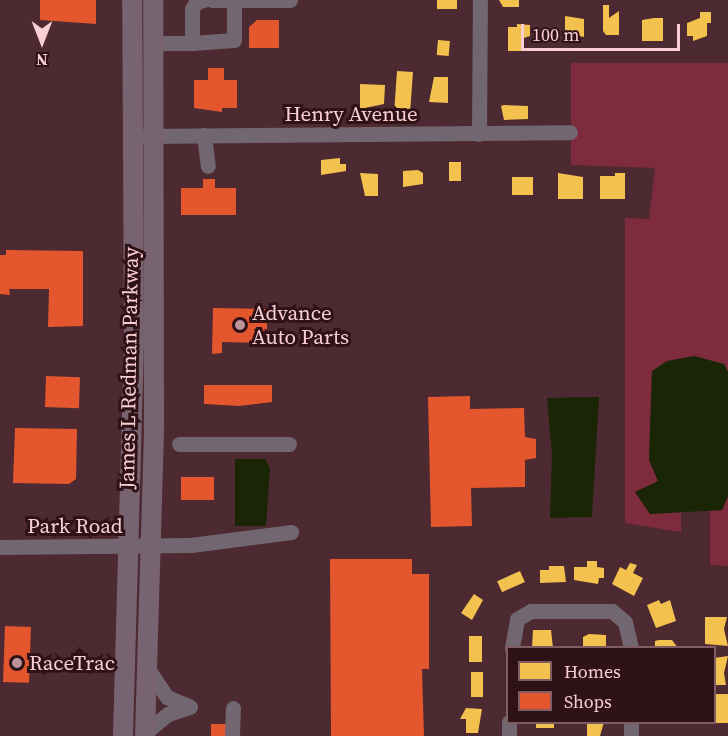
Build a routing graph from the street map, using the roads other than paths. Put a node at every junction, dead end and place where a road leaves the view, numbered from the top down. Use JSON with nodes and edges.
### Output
{"nodes":[{"id":1,"x":132,"y":0,"type":"edge"},
{"id":2,"x":153,"y":0,"type":"edge"},
{"id":3,"x":204,"y":0,"type":"edge"},
{"id":4,"x":212,"y":0,"type":"edge"},
{"id":5,"x":290,"y":0,"type":"edge"},
{"id":6,"x":480,"y":0,"type":"edge"},
{"id":7,"x":234,"y":1,"type":"edge"},
{"id":8,"x":153,"y":43,"type":"junction"},
{"id":9,"x":192,"y":43,"type":"junction"},
{"id":10,"x":570,"y":132,"type":"dead end"},
{"id":11,"x":479,"y":134,"type":"junction"},
{"id":12,"x":204,"y":135,"type":"junction"},
{"id":13,"x":133,"y":136,"type":"junction"},
{"id":14,"x":154,"y":136,"type":"junction"},
{"id":15,"x":208,"y":166,"type":"dead end"},
{"id":16,"x":134,"y":341,"type":"junction"},
{"id":17,"x":155,"y":341,"type":"junction"},
{"id":18,"x":179,"y":444,"type":"dead end"},
{"id":19,"x":289,"y":444,"type":"dead end"},
{"id":20,"x":291,"y":532,"type":"dead end"},
{"id":21,"x":150,"y":546,"type":"junction"},
{"id":22,"x":0,"y":547,"type":"edge"},
{"id":23,"x":130,"y":547,"type":"junction"},
{"id":24,"x":512,"y":646,"type":"edge"},
{"id":25,"x":631,"y":646,"type":"edge"},
{"id":26,"x":147,"y":668,"type":"junction"},
{"id":27,"x":146,"y":702,"type":"junction"},
{"id":28,"x":124,"y":704,"type":"junction"},
{"id":29,"x":233,"y":708,"type":"dead end"},
{"id":30,"x":142,"y":735,"type":"edge"},
{"id":31,"x":123,"y":736,"type":"edge"},
{"id":32,"x":232,"y":736,"type":"edge"}],
"edges":[{"from":1,"to":13,"type":"main road","name":"James L Redman Parkway"},
{"from":2,"to":8,"type":"main road","name":"James L Redman Parkway"},
{"from":3,"to":9,"type":"street"},
{"from":4,"to":7,"type":"street"},
{"from":5,"to":7,"type":"street"},
{"from":6,"to":11,"type":"street"},
{"from":7,"to":9,"type":"street"},
{"from":8,"to":9,"type":"street"},
{"from":8,"to":14,"type":"main road","name":"James L Redman Parkway"},
{"from":10,"to":11,"type":"street","name":"Henry Avenue"},
{"from":11,"to":12,"type":"street","name":"Henry Avenue"},
{"from":12,"to":14,"type":"street","name":"Henry Avenue"},
{"from":12,"to":15,"type":"street"},
{"from":13,"to":14,"type":"street","name":"Henry Avenue"},
{"from":13,"to":16,"type":"main road","name":"James L Redman Parkway"},
{"from":14,"to":17,"type":"main road","name":"James L Redman Parkway"},
{"from":16,"to":17,"type":"street"},
{"from":16,"to":23,"type":"main road","name":"James L Redman Parkway"},
{"from":17,"to":21,"type":"main road","name":"James L Redman Parkway"},
{"from":18,"to":19,"type":"street"},
{"from":20,"to":21,"type":"street","name":"Park Road"},
{"from":21,"to":23,"type":"street","name":"Park Road"},
{"from":21,"to":26,"type":"main road","name":"James L Redman Parkway"},
{"from":22,"to":23,"type":"street","name":"Park Road"},
{"from":23,"to":27,"type":"main road"},
{"from":23,"to":28,"type":"main road","name":"James L Redman Parkway"},
{"from":24,"to":25,"type":"street"},
{"from":26,"to":27,"type":"main road","name":"James L Redman Parkway"},
{"from":26,"to":30,"type":"street"},
{"from":27,"to":28,"type":"street"},
{"from":27,"to":30,"type":"main road","name":"James L Redman Parkway"},
{"from":28,"to":30,"type":"main road"},
{"from":28,"to":31,"type":"main road","name":"James L Redman Parkway"},
{"from":29,"to":32,"type":"street"}]}
